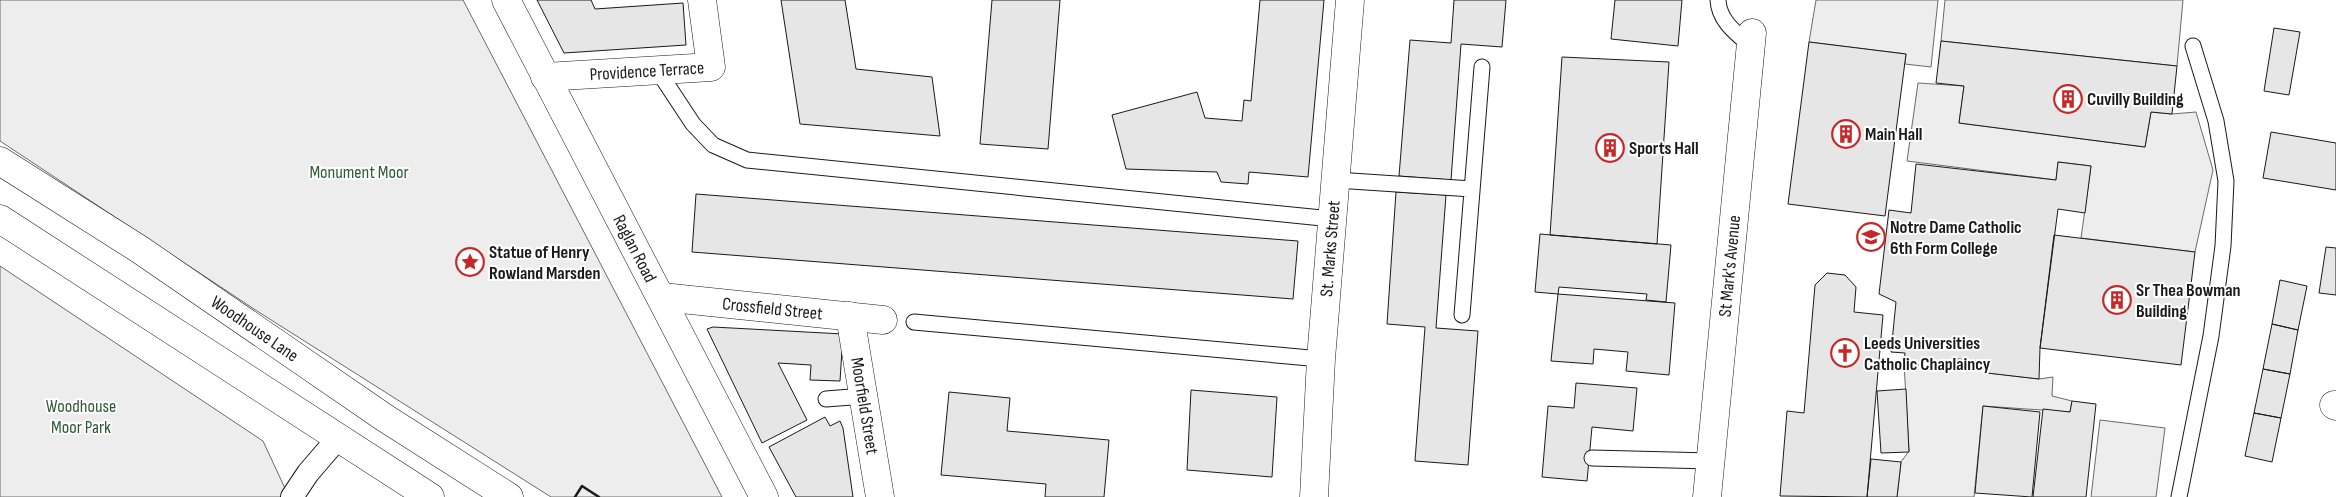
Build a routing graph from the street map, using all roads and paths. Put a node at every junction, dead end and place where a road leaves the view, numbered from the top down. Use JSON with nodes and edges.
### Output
{"nodes":[{"id":1,"x":506,"y":0,"type":"edge"},
{"id":2,"x":702,"y":0,"type":"edge"},
{"id":3,"x":1350,"y":0,"type":"edge"},
{"id":4,"x":1718,"y":0,"type":"edge"},
{"id":5,"x":1752,"y":40,"type":"joint"},
{"id":6,"x":2193,"y":46,"type":"dead end"},
{"id":7,"x":1482,"y":67,"type":"dead end"},
{"id":8,"x":658,"y":70,"type":"junction"},
{"id":9,"x":545,"y":77,"type":"junction"},
{"id":10,"x":0,"y":161,"type":"edge"},
{"id":11,"x":1336,"y":180,"type":"junction"},
{"id":12,"x":1472,"y":189,"type":"junction"},
{"id":13,"x":0,"y":219,"type":"edge"},
{"id":14,"x":1332,"y":219,"type":"junction"},
{"id":15,"x":662,"y":297,"type":"junction"},
{"id":16,"x":850,"y":316,"type":"junction"},
{"id":17,"x":1462,"y":316,"type":"dead end"},
{"id":18,"x":883,"y":320,"type":"dead end"},
{"id":19,"x":914,"y":322,"type":"dead end"},
{"id":20,"x":1321,"y":359,"type":"junction"},
{"id":21,"x":864,"y":396,"type":"junction"},
{"id":22,"x":826,"y":399,"type":"dead end"},
{"id":23,"x":339,"y":437,"type":"junction"},
{"id":24,"x":1592,"y":458,"type":"dead end"},
{"id":25,"x":1711,"y":461,"type":"junction"},
{"id":26,"x":292,"y":497,"type":"edge"},
{"id":27,"x":430,"y":497,"type":"edge"},
{"id":28,"x":509,"y":497,"type":"edge"},
{"id":29,"x":764,"y":497,"type":"edge"},
{"id":30,"x":880,"y":497,"type":"edge"},
{"id":31,"x":1314,"y":497,"type":"edge"},
{"id":32,"x":1707,"y":497,"type":"edge"},
{"id":33,"x":2179,"y":497,"type":"edge"}],
"edges":[{"from":1,"to":9,"type":"main road","name":"Raglan Road"},
{"from":2,"to":8,"type":"main road","name":"Providence Terrace"},
{"from":3,"to":11,"type":"main road","name":"St. Marks Street"},
{"from":4,"to":5,"type":"lane"},
{"from":5,"to":25,"type":"main road","name":"St Mark's Avenue"},
{"from":6,"to":33,"type":"lane"},
{"from":7,"to":12,"type":"lane"},
{"from":8,"to":9,"type":"main road","name":"Providence Terrace"},
{"from":8,"to":14,"type":"lane"},
{"from":9,"to":15,"type":"main road","name":"Raglan Road"},
{"from":10,"to":28,"type":"main road","name":"Woodhouse Lane"},
{"from":11,"to":12,"type":"lane"},
{"from":11,"to":14,"type":"main road","name":"St. Marks Street"},
{"from":12,"to":17,"type":"lane"},
{"from":13,"to":23,"type":"main road"},
{"from":14,"to":20,"type":"main road","name":"St. Marks Street"},
{"from":15,"to":16,"type":"main road","name":"Crossfield Street"},
{"from":15,"to":29,"type":"main road","name":"Raglan Road"},
{"from":16,"to":18,"type":"main road","name":"Crossfield Street"},
{"from":16,"to":21,"type":"main road","name":"Moorfield Street"},
{"from":19,"to":20,"type":"lane"},
{"from":20,"to":31,"type":"main road","name":"St. Marks Street"},
{"from":21,"to":22,"type":"lane"},
{"from":21,"to":30,"type":"main road","name":"Moorfield Street"},
{"from":23,"to":26,"type":"street"},
{"from":23,"to":27,"type":"main road"},
{"from":24,"to":25,"type":"lane"},
{"from":25,"to":32,"type":"main road","name":"St Mark's Avenue"}]}
